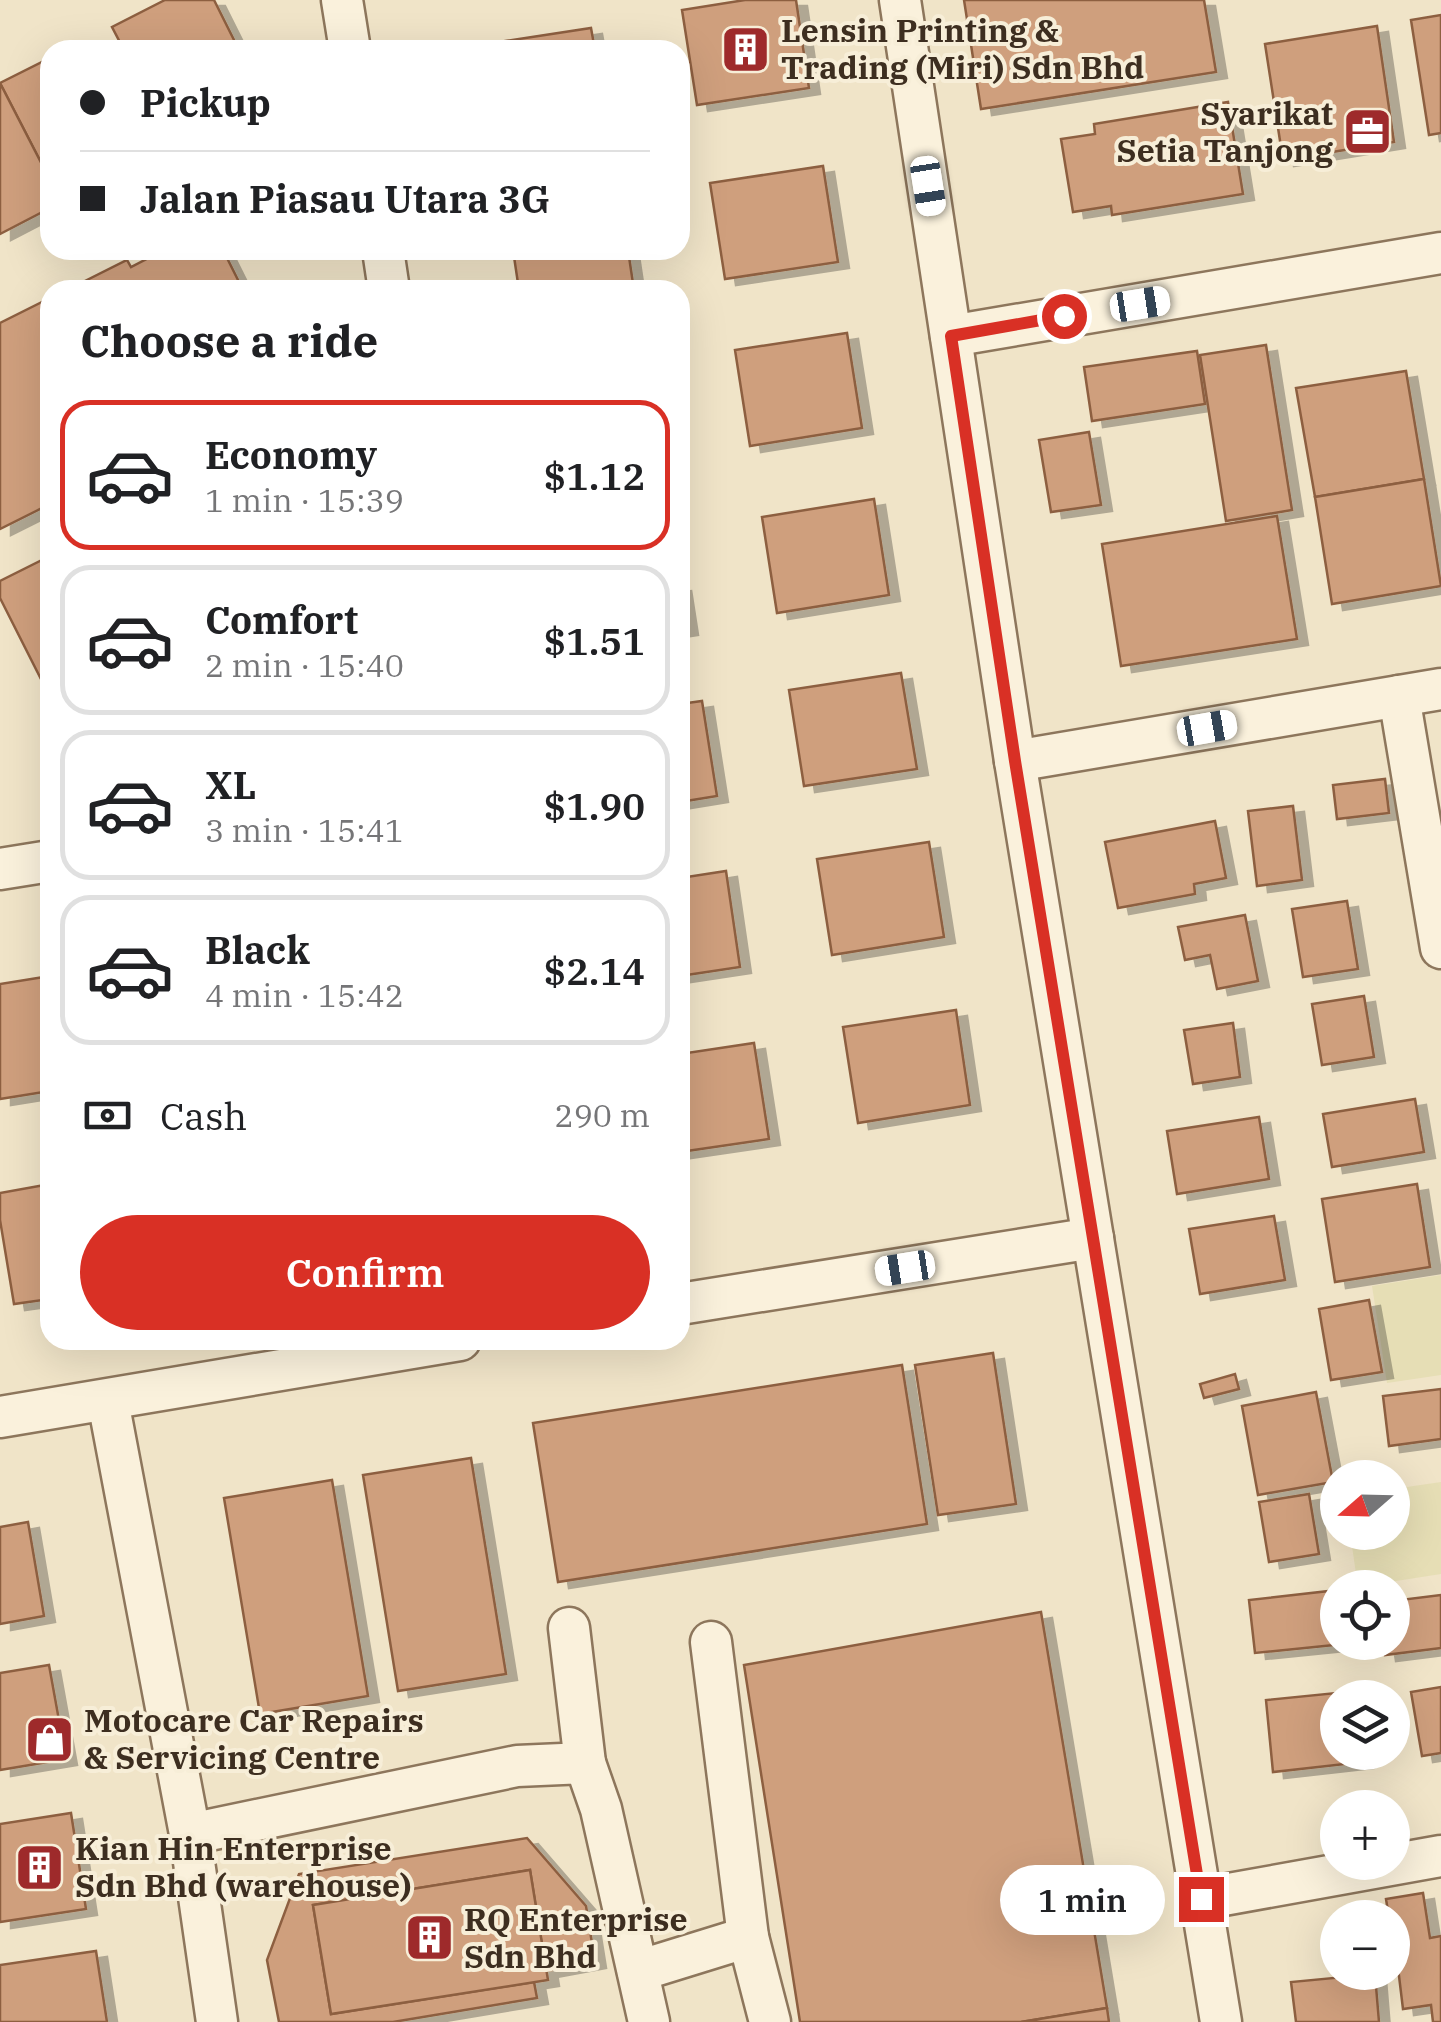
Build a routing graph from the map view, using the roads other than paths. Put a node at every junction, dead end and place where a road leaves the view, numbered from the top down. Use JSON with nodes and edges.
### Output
{"nodes":[{"id":1,"x":342,"y":0,"type":"edge"},
{"id":2,"x":900,"y":0,"type":"edge"},
{"id":3,"x":348,"y":40,"type":"edge"},
{"id":4,"x":1441,"y":253,"type":"edge"},
{"id":5,"x":951,"y":336,"type":"junction"},
{"id":6,"x":1441,"y":689,"type":"edge"},
{"id":7,"x":1399,"y":696,"type":"junction"},
{"id":8,"x":1015,"y":761,"type":"junction"},
{"id":9,"x":40,"y":863,"type":"edge"},
{"id":10,"x":0,"y":870,"type":"edge"},
{"id":11,"x":1441,"y":948,"type":"edge"},
{"id":12,"x":1093,"y":1238,"type":"junction"},
{"id":13,"x":690,"y":1302,"type":"edge"},
{"id":14,"x":402,"y":1350,"type":"edge"},
{"id":15,"x":108,"y":1401,"type":"junction"},
{"id":16,"x":0,"y":1417,"type":"edge"},
{"id":17,"x":569,"y":1628,"type":"dead end"},
{"id":18,"x":710,"y":1642,"type":"dead end"},
{"id":19,"x":585,"y":1763,"type":"junction"},
{"id":20,"x":190,"y":1834,"type":"junction"},
{"id":21,"x":1441,"y":1856,"type":"edge"},
{"id":22,"x":1201,"y":1899,"type":"junction"},
{"id":23,"x":748,"y":1937,"type":"junction"},
{"id":24,"x":638,"y":1971,"type":"junction"},
{"id":25,"x":216,"y":2022,"type":"edge"},
{"id":26,"x":649,"y":2022,"type":"edge"},
{"id":27,"x":770,"y":2022,"type":"edge"},
{"id":28,"x":1221,"y":2022,"type":"edge"}],
"edges":[{"from":1,"to":3,"type":"street"},
{"from":2,"to":5,"type":"street"},
{"from":4,"to":5,"type":"street"},
{"from":5,"to":8,"type":"street"},
{"from":6,"to":7,"type":"street"},
{"from":7,"to":8,"type":"street"},
{"from":7,"to":11,"type":"street"},
{"from":8,"to":12,"type":"street"},
{"from":9,"to":10,"type":"street"},
{"from":12,"to":13,"type":"street"},
{"from":12,"to":22,"type":"street"},
{"from":14,"to":15,"type":"street"},
{"from":15,"to":16,"type":"street"},
{"from":15,"to":20,"type":"street"},
{"from":17,"to":19,"type":"street"},
{"from":18,"to":23,"type":"street"},
{"from":19,"to":20,"type":"street"},
{"from":19,"to":24,"type":"street"},
{"from":20,"to":25,"type":"street"},
{"from":21,"to":22,"type":"street"},
{"from":22,"to":28,"type":"street"},
{"from":23,"to":24,"type":"street"},
{"from":23,"to":27,"type":"street"},
{"from":24,"to":26,"type":"street"}]}
